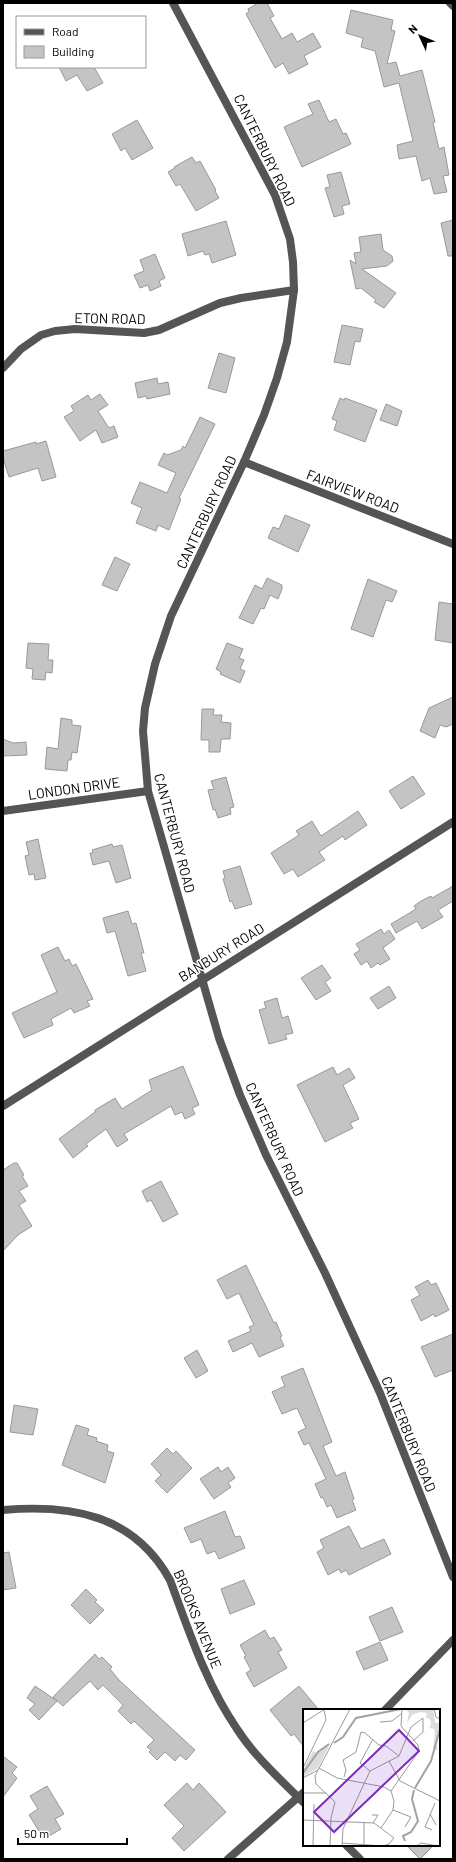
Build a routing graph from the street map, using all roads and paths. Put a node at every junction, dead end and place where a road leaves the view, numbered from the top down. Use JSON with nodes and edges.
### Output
{"nodes":[{"id":1,"x":173,"y":3,"type":"edge"},
{"id":2,"x":450,"y":3,"type":"edge"},
{"id":3,"x":453,"y":6,"type":"edge"},
{"id":4,"x":294,"y":290,"type":"junction"},
{"id":5,"x":3,"y":368,"type":"edge"},
{"id":6,"x":244,"y":462,"type":"junction"},
{"id":7,"x":453,"y":544,"type":"edge"},
{"id":8,"x":148,"y":791,"type":"junction"},
{"id":9,"x":3,"y":811,"type":"edge"},
{"id":10,"x":453,"y":822,"type":"edge"},
{"id":11,"x":202,"y":979,"type":"junction"},
{"id":12,"x":3,"y":1106,"type":"edge"},
{"id":13,"x":3,"y":1510,"type":"edge"},
{"id":14,"x":453,"y":1577,"type":"edge"},
{"id":15,"x":453,"y":1640,"type":"edge"},
{"id":16,"x":386,"y":1709,"type":"edge"},
{"id":17,"x":302,"y":1798,"type":"edge"},
{"id":18,"x":347,"y":1846,"type":"edge"},
{"id":19,"x":228,"y":1859,"type":"edge"},
{"id":20,"x":360,"y":1859,"type":"edge"}],
"edges":[{"from":1,"to":4,"type":"street","name":"CANTERBURY ROAD"},
{"from":2,"to":3,"type":"street"},
{"from":4,"to":5,"type":"street","name":"ETON ROAD"},
{"from":4,"to":6,"type":"street","name":"CANTERBURY ROAD"},
{"from":6,"to":7,"type":"street","name":"FAIRVIEW ROAD"},
{"from":6,"to":8,"type":"street","name":"CANTERBURY ROAD"},
{"from":8,"to":9,"type":"street","name":"LONDON DRIVE"},
{"from":8,"to":11,"type":"street","name":"CANTERBURY ROAD"},
{"from":10,"to":11,"type":"street","name":"BANBURY ROAD"},
{"from":11,"to":12,"type":"street","name":"BANBURY ROAD"},
{"from":11,"to":14,"type":"street","name":"CANTERBURY ROAD"},
{"from":13,"to":17,"type":"street","name":"BROOKS AVENUE"},
{"from":15,"to":16,"type":"street"},
{"from":17,"to":19,"type":"street"},
{"from":18,"to":20,"type":"street"}]}
